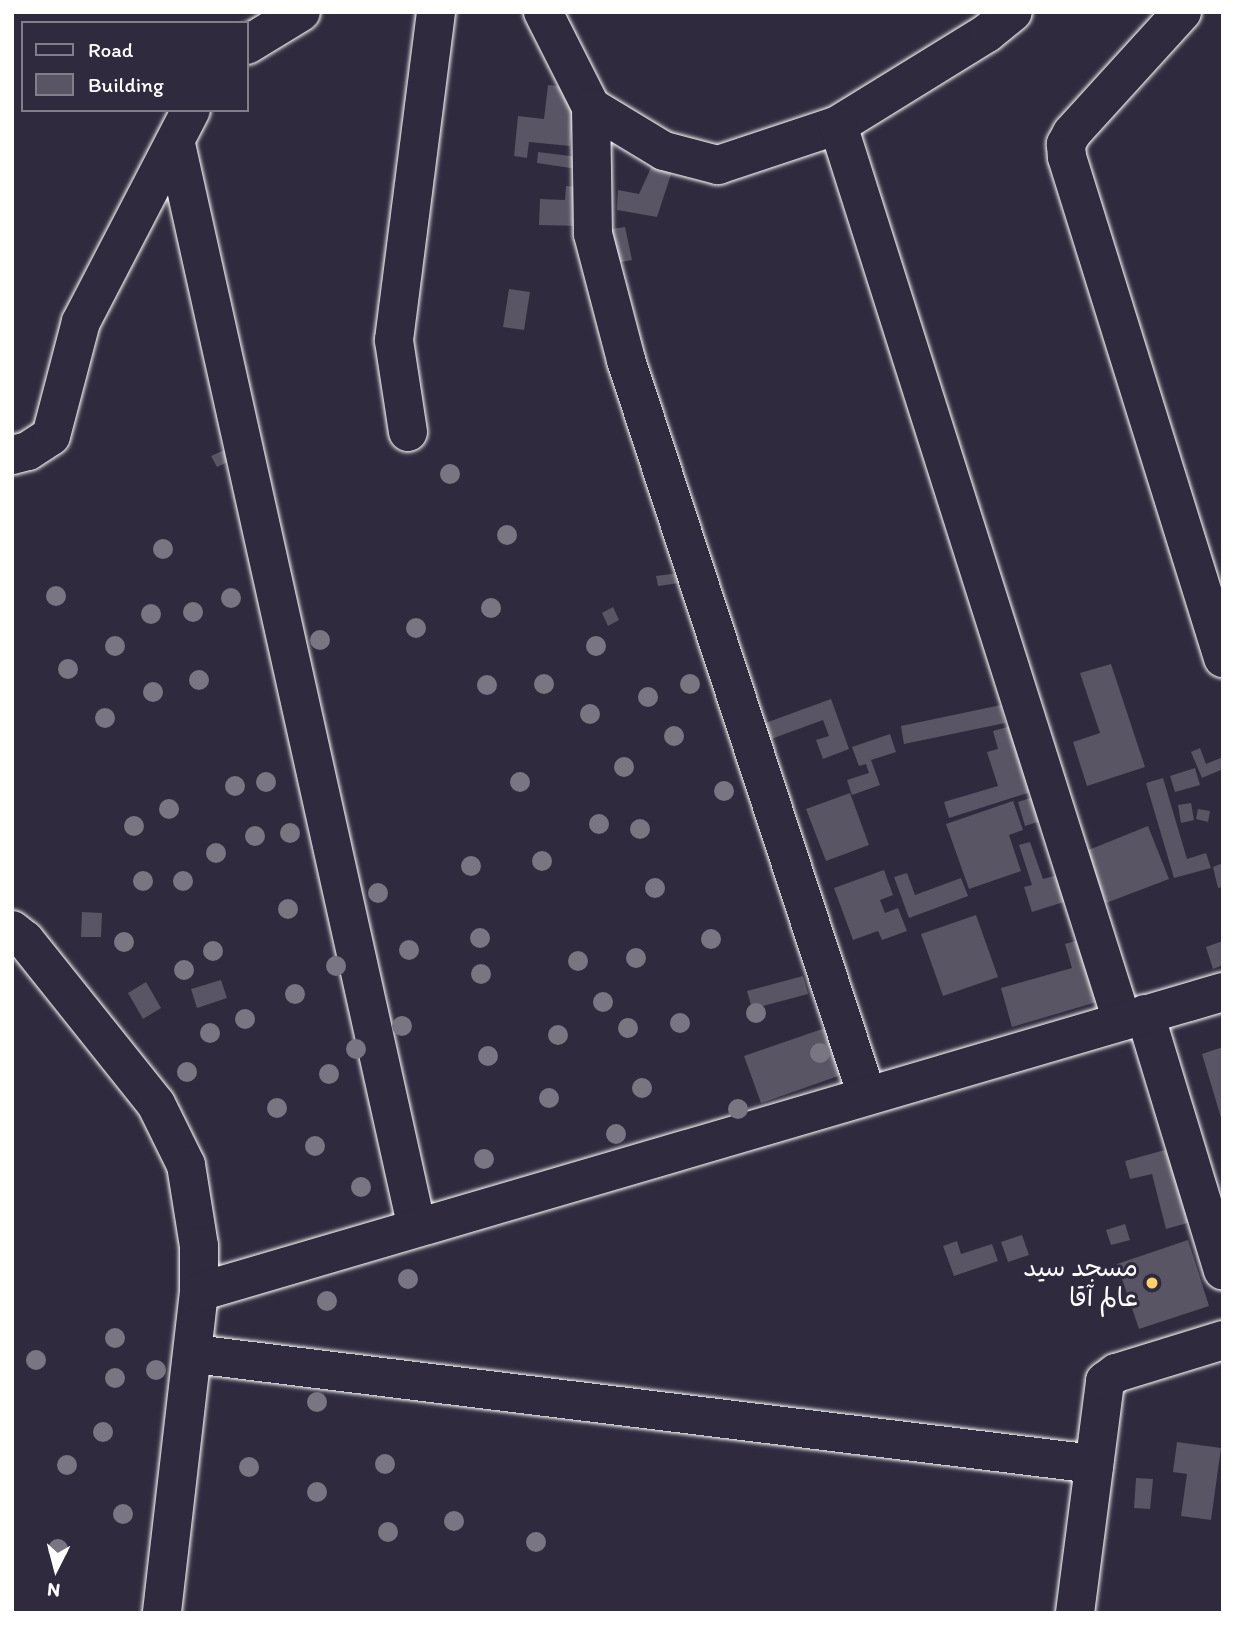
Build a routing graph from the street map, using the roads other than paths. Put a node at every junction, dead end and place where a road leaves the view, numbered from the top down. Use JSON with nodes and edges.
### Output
{"nodes":[{"id":1,"x":301,"y":12,"type":"edge"},
{"id":2,"x":436,"y":12,"type":"edge"},
{"id":3,"x":544,"y":12,"type":"edge"},
{"id":4,"x":1013,"y":12,"type":"edge"},
{"id":5,"x":1182,"y":12,"type":"edge"},
{"id":6,"x":248,"y":44,"type":"edge"},
{"id":7,"x":591,"y":107,"type":"junction"},
{"id":8,"x":190,"y":112,"type":"edge"},
{"id":9,"x":838,"y":125,"type":"junction"},
{"id":10,"x":176,"y":144,"type":"junction"},
{"id":11,"x":408,"y":432,"type":"dead end"},
{"id":12,"x":12,"y":455,"type":"edge"},
{"id":13,"x":1223,"y":658,"type":"edge"},
{"id":14,"x":12,"y":930,"type":"edge"},
{"id":15,"x":1223,"y":992,"type":"edge"},
{"id":16,"x":1133,"y":1018,"type":"junction"},
{"id":17,"x":867,"y":1096,"type":"junction"},
{"id":18,"x":417,"y":1228,"type":"junction"},
{"id":19,"x":1223,"y":1270,"type":"edge"},
{"id":20,"x":199,"y":1292,"type":"junction"},
{"id":21,"x":1223,"y":1340,"type":"edge"},
{"id":22,"x":194,"y":1354,"type":"junction"},
{"id":23,"x":1094,"y":1464,"type":"junction"},
{"id":24,"x":162,"y":1613,"type":"edge"},
{"id":25,"x":1075,"y":1613,"type":"edge"}],
"edges":[{"from":1,"to":6,"type":"street"},
{"from":2,"to":11,"type":"street"},
{"from":3,"to":7,"type":"street"},
{"from":4,"to":9,"type":"street"},
{"from":5,"to":13,"type":"street"},
{"from":7,"to":9,"type":"street"},
{"from":7,"to":17,"type":"street"},
{"from":8,"to":10,"type":"street"},
{"from":9,"to":16,"type":"street"},
{"from":10,"to":12,"type":"street"},
{"from":10,"to":18,"type":"street"},
{"from":14,"to":20,"type":"street"},
{"from":15,"to":16,"type":"street"},
{"from":16,"to":17,"type":"street"},
{"from":16,"to":19,"type":"street"},
{"from":17,"to":18,"type":"street"},
{"from":18,"to":20,"type":"street"},
{"from":20,"to":22,"type":"street"},
{"from":21,"to":23,"type":"street"},
{"from":22,"to":23,"type":"street"},
{"from":22,"to":24,"type":"street"},
{"from":23,"to":25,"type":"street"}]}
